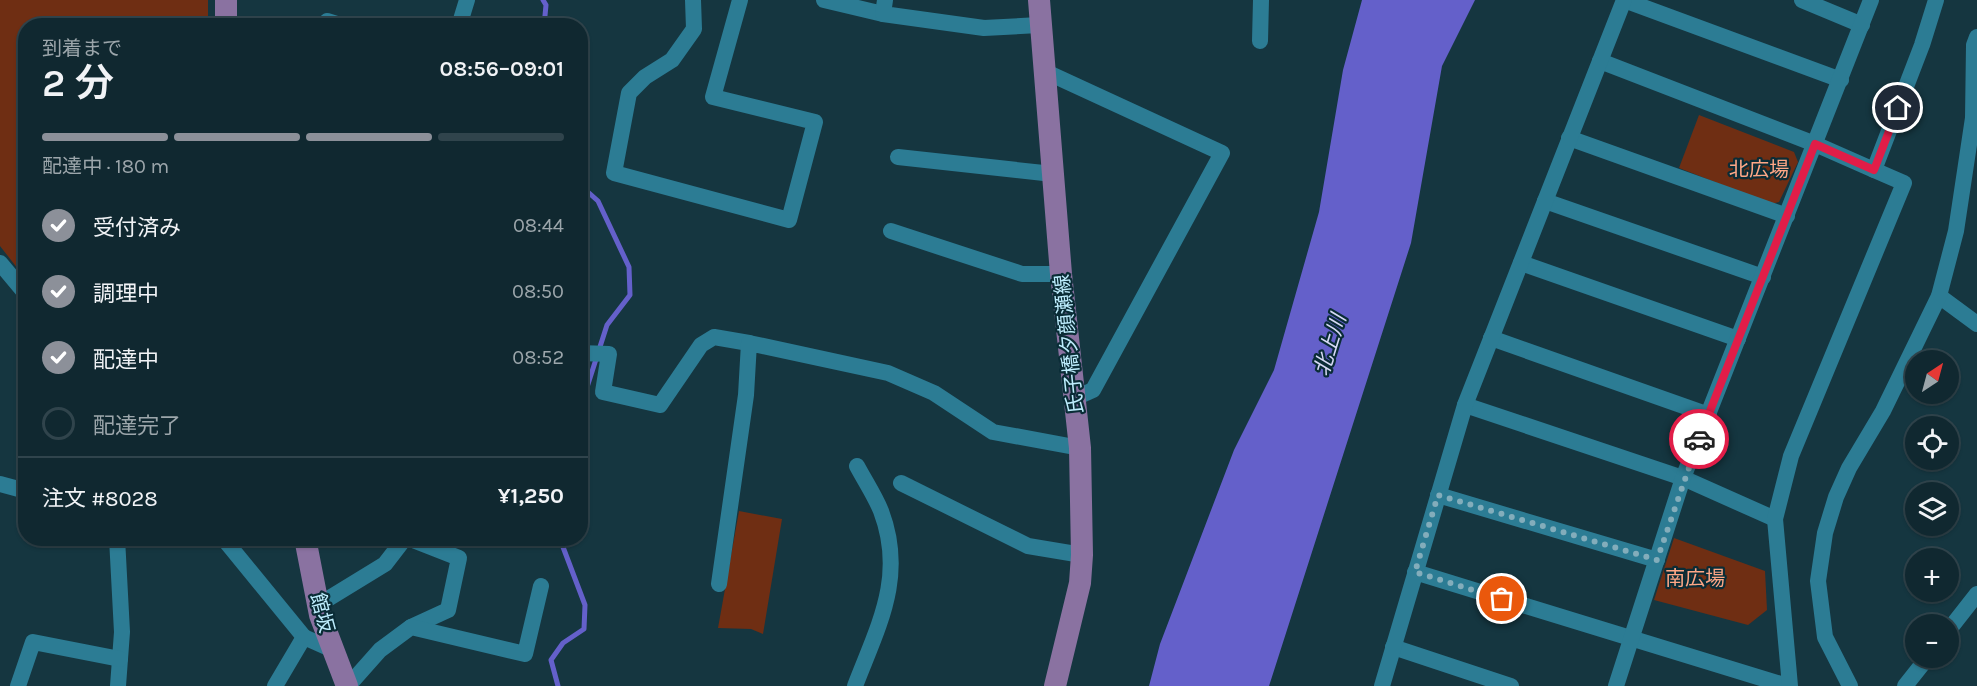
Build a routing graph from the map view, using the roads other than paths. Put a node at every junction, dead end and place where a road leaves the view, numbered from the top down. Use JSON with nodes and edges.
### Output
{"nodes":[{"id":1,"x":226,"y":0,"type":"edge"},
{"id":2,"x":467,"y":0,"type":"edge"},
{"id":3,"x":693,"y":0,"type":"edge"},
{"id":4,"x":740,"y":0,"type":"edge"},
{"id":5,"x":824,"y":0,"type":"edge"},
{"id":6,"x":1039,"y":0,"type":"edge"},
{"id":7,"x":1261,"y":0,"type":"edge"},
{"id":8,"x":1624,"y":0,"type":"edge"},
{"id":9,"x":1802,"y":0,"type":"edge"},
{"id":10,"x":1871,"y":0,"type":"edge"},
{"id":11,"x":1935,"y":0,"type":"edge"},
{"id":12,"x":1652,"y":5,"type":"edge"},
{"id":13,"x":884,"y":7,"type":"edge"},
{"id":14,"x":226,"y":18,"type":"edge"},
{"id":15,"x":461,"y":18,"type":"edge"},
{"id":16,"x":1040,"y":25,"type":"junction"},
{"id":17,"x":1862,"y":25,"type":"junction"},
{"id":18,"x":1977,"y":37,"type":"edge"},
{"id":19,"x":1260,"y":41,"type":"dead end"},
{"id":20,"x":1600,"y":61,"type":"junction"},
{"id":21,"x":1044,"y":71,"type":"junction"},
{"id":22,"x":1841,"y":80,"type":"junction"},
{"id":23,"x":1569,"y":138,"type":"junction"},
{"id":24,"x":1815,"y":144,"type":"junction"},
{"id":25,"x":1973,"y":146,"type":"edge"},
{"id":26,"x":898,"y":157,"type":"dead end"},
{"id":27,"x":1874,"y":170,"type":"junction"},
{"id":28,"x":1053,"y":174,"type":"junction"},
{"id":29,"x":1545,"y":201,"type":"junction"},
{"id":30,"x":1787,"y":216,"type":"junction"},
{"id":31,"x":891,"y":231,"type":"dead end"},
{"id":32,"x":1521,"y":262,"type":"junction"},
{"id":33,"x":0,"y":263,"type":"edge"},
{"id":34,"x":1061,"y":274,"type":"junction"},
{"id":35,"x":1763,"y":276,"type":"junction"},
{"id":36,"x":18,"y":284,"type":"edge"},
{"id":37,"x":1940,"y":296,"type":"junction"},
{"id":38,"x":1977,"y":324,"type":"edge"},
{"id":39,"x":1491,"y":338,"type":"junction"},
{"id":40,"x":1738,"y":339,"type":"junction"},
{"id":41,"x":750,"y":344,"type":"junction"},
{"id":42,"x":588,"y":353,"type":"edge"},
{"id":43,"x":1075,"y":398,"type":"junction"},
{"id":44,"x":1465,"y":405,"type":"junction"},
{"id":45,"x":1708,"y":415,"type":"junction"},
{"id":46,"x":1080,"y":448,"type":"junction"},
{"id":47,"x":857,"y":466,"type":"dead end"},
{"id":48,"x":1683,"y":478,"type":"junction"},
{"id":49,"x":901,"y":483,"type":"dead end"},
{"id":50,"x":0,"y":484,"type":"edge"},
{"id":51,"x":18,"y":489,"type":"edge"},
{"id":52,"x":1438,"y":495,"type":"junction"},
{"id":53,"x":1775,"y":519,"type":"junction"},
{"id":54,"x":117,"y":546,"type":"edge"},
{"id":55,"x":230,"y":546,"type":"edge"},
{"id":56,"x":307,"y":546,"type":"edge"},
{"id":57,"x":400,"y":546,"type":"edge"},
{"id":58,"x":428,"y":546,"type":"edge"},
{"id":59,"x":1082,"y":555,"type":"junction"},
{"id":60,"x":1657,"y":560,"type":"junction"},
{"id":61,"x":1415,"y":572,"type":"junction"},
{"id":62,"x":719,"y":584,"type":"dead end"},
{"id":63,"x":541,"y":586,"type":"dead end"},
{"id":64,"x":1977,"y":594,"type":"edge"},
{"id":65,"x":318,"y":604,"type":"junction"},
{"id":66,"x":1959,"y":617,"type":"edge"},
{"id":67,"x":411,"y":627,"type":"junction"},
{"id":68,"x":304,"y":637,"type":"junction"},
{"id":69,"x":1631,"y":639,"type":"junction"},
{"id":70,"x":1393,"y":647,"type":"junction"},
{"id":71,"x":333,"y":651,"type":"junction"},
{"id":72,"x":120,"y":659,"type":"junction"},
{"id":73,"x":1919,"y":668,"type":"edge"},
{"id":74,"x":18,"y":686,"type":"edge"},
{"id":75,"x":118,"y":686,"type":"edge"},
{"id":76,"x":275,"y":686,"type":"edge"},
{"id":77,"x":347,"y":686,"type":"edge"},
{"id":78,"x":855,"y":686,"type":"edge"},
{"id":79,"x":1055,"y":686,"type":"edge"},
{"id":80,"x":1382,"y":686,"type":"edge"},
{"id":81,"x":1511,"y":686,"type":"edge"},
{"id":82,"x":1616,"y":686,"type":"edge"},
{"id":83,"x":1788,"y":686,"type":"edge"},
{"id":84,"x":1850,"y":686,"type":"edge"},
{"id":85,"x":1905,"y":686,"type":"edge"}],
"edges":[{"from":1,"to":14,"type":"main road"},
{"from":2,"to":15,"type":"street"},
{"from":3,"to":4,"type":"street"},
{"from":5,"to":13,"type":"street"},
{"from":6,"to":16,"type":"main road","name":"氏子橋夕顔瀬線"},
{"from":7,"to":19,"type":"street"},
{"from":8,"to":12,"type":"street"},
{"from":8,"to":20,"type":"street"},
{"from":9,"to":17,"type":"street"},
{"from":10,"to":17,"type":"street"},
{"from":11,"to":27,"type":"street"},
{"from":12,"to":22,"type":"street"},
{"from":13,"to":16,"type":"street"},
{"from":16,"to":21,"type":"main road","name":"氏子橋夕顔瀬線"},
{"from":17,"to":22,"type":"street"},
{"from":18,"to":25,"type":"street"},
{"from":20,"to":23,"type":"street"},
{"from":20,"to":24,"type":"street"},
{"from":21,"to":28,"type":"main road","name":"氏子橋夕顔瀬線"},
{"from":21,"to":43,"type":"street"},
{"from":22,"to":24,"type":"street"},
{"from":23,"to":29,"type":"street"},
{"from":23,"to":30,"type":"street"},
{"from":24,"to":27,"type":"street"},
{"from":24,"to":30,"type":"street"},
{"from":25,"to":37,"type":"street"},
{"from":26,"to":28,"type":"street"},
{"from":27,"to":53,"type":"street"},
{"from":28,"to":34,"type":"main road","name":"氏子橋夕顔瀬線"},
{"from":29,"to":32,"type":"street"},
{"from":29,"to":35,"type":"street"},
{"from":30,"to":35,"type":"street"},
{"from":31,"to":34,"type":"street"},
{"from":32,"to":39,"type":"street"},
{"from":32,"to":40,"type":"street"},
{"from":33,"to":36,"type":"street"},
{"from":34,"to":43,"type":"main road","name":"氏子橋夕顔瀬線"},
{"from":35,"to":40,"type":"street"},
{"from":37,"to":38,"type":"street"},
{"from":37,"to":84,"type":"street"},
{"from":39,"to":44,"type":"street"},
{"from":39,"to":45,"type":"street"},
{"from":40,"to":45,"type":"street"},
{"from":41,"to":42,"type":"street"},
{"from":41,"to":46,"type":"street"},
{"from":41,"to":62,"type":"street"},
{"from":43,"to":46,"type":"main road","name":"氏子橋夕顔瀬線"},
{"from":44,"to":48,"type":"street"},
{"from":44,"to":52,"type":"street"},
{"from":45,"to":48,"type":"street"},
{"from":46,"to":59,"type":"main road","name":"氏子橋夕顔瀬線"},
{"from":47,"to":78,"type":"street"},
{"from":48,"to":53,"type":"street"},
{"from":48,"to":60,"type":"street"},
{"from":49,"to":59,"type":"street"},
{"from":50,"to":51,"type":"street"},
{"from":52,"to":60,"type":"street"},
{"from":52,"to":61,"type":"street"},
{"from":53,"to":83,"type":"street"},
{"from":54,"to":72,"type":"street"},
{"from":55,"to":68,"type":"street"},
{"from":56,"to":65,"type":"main road","name":"館坂"},
{"from":57,"to":65,"type":"street"},
{"from":58,"to":67,"type":"street"},
{"from":59,"to":79,"type":"main road","name":"氏子橋夕顔瀬線"},
{"from":60,"to":69,"type":"street"},
{"from":61,"to":69,"type":"street"},
{"from":61,"to":70,"type":"street"},
{"from":63,"to":67,"type":"street"},
{"from":64,"to":66,"type":"street"},
{"from":65,"to":71,"type":"main road","name":"館坂"},
{"from":67,"to":77,"type":"street"},
{"from":68,"to":71,"type":"street"},
{"from":68,"to":76,"type":"street"},
{"from":69,"to":82,"type":"street"},
{"from":69,"to":83,"type":"street"},
{"from":70,"to":80,"type":"street"},
{"from":70,"to":81,"type":"street"},
{"from":71,"to":77,"type":"main road","name":"館坂"},
{"from":72,"to":74,"type":"street"},
{"from":72,"to":75,"type":"street"},
{"from":73,"to":85,"type":"street"}]}
